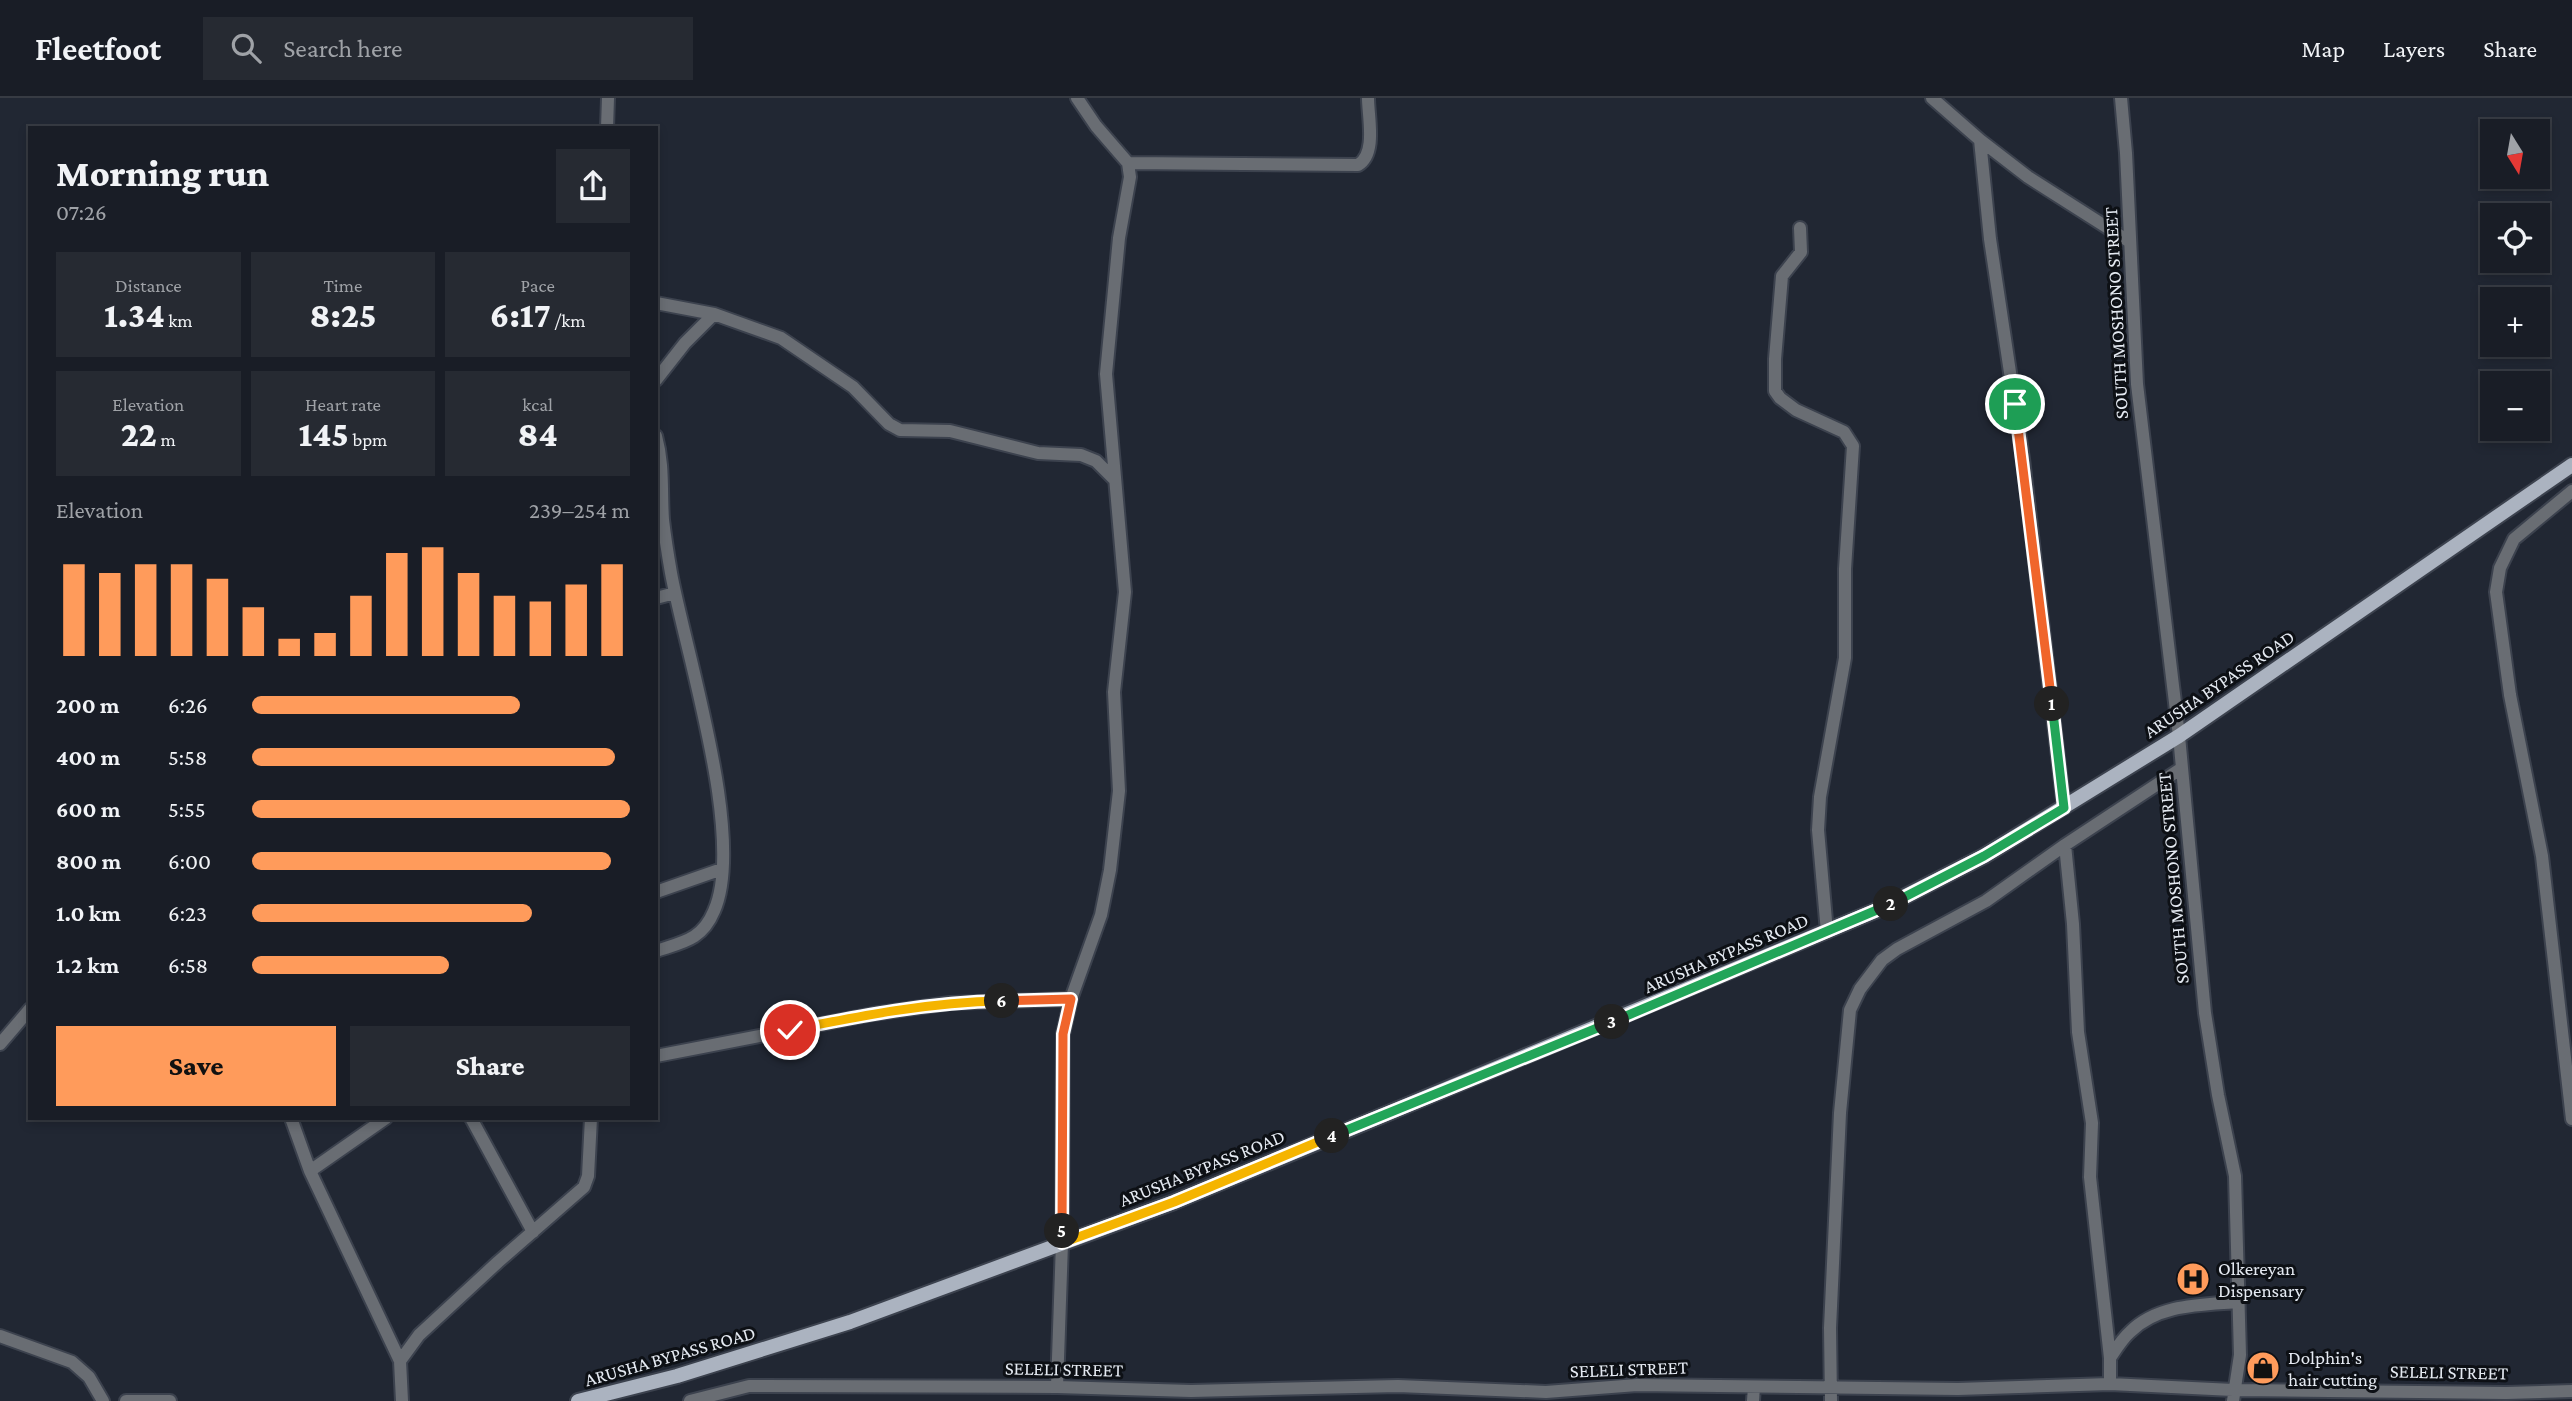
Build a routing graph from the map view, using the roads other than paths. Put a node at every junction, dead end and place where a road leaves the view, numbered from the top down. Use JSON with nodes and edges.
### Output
{"nodes":[{"id":1,"x":608,"y":98,"type":"edge"},
{"id":2,"x":1077,"y":98,"type":"edge"},
{"id":3,"x":1368,"y":98,"type":"edge"},
{"id":4,"x":1932,"y":98,"type":"edge"},
{"id":5,"x":2120,"y":98,"type":"edge"},
{"id":6,"x":607,"y":126,"type":"edge"},
{"id":7,"x":1980,"y":140,"type":"junction"},
{"id":8,"x":1128,"y":163,"type":"junction"},
{"id":9,"x":1800,"y":228,"type":"dead end"},
{"id":10,"x":2130,"y":242,"type":"junction"},
{"id":11,"x":658,"y":303,"type":"edge"},
{"id":12,"x":714,"y":314,"type":"junction"},
{"id":13,"x":658,"y":377,"type":"edge"},
{"id":14,"x":658,"y":447,"type":"edge"},
{"id":15,"x":2572,"y":464,"type":"edge"},
{"id":16,"x":1115,"y":480,"type":"junction"},
{"id":17,"x":2572,"y":491,"type":"edge"},
{"id":18,"x":675,"y":593,"type":"junction"},
{"id":19,"x":658,"y":597,"type":"edge"},
{"id":20,"x":2179,"y":736,"type":"junction"},
{"id":21,"x":2182,"y":768,"type":"junction"},
{"id":22,"x":2064,"y":808,"type":"junction"},
{"id":23,"x":2065,"y":845,"type":"junction"},
{"id":24,"x":722,"y":869,"type":"junction"},
{"id":25,"x":658,"y":891,"type":"edge"},
{"id":26,"x":1827,"y":932,"type":"junction"},
{"id":27,"x":658,"y":950,"type":"edge"},
{"id":28,"x":1071,"y":999,"type":"junction"},
{"id":29,"x":2572,"y":1006,"type":"edge"},
{"id":30,"x":2557,"y":1008,"type":"junction"},
{"id":31,"x":28,"y":1011,"type":"edge"},
{"id":32,"x":0,"y":1044,"type":"edge"},
{"id":33,"x":658,"y":1056,"type":"edge"},
{"id":34,"x":2572,"y":1119,"type":"edge"},
{"id":35,"x":292,"y":1120,"type":"edge"},
{"id":36,"x":383,"y":1120,"type":"edge"},
{"id":37,"x":472,"y":1120,"type":"edge"},
{"id":38,"x":591,"y":1120,"type":"edge"},
{"id":39,"x":310,"y":1171,"type":"junction"},
{"id":40,"x":533,"y":1232,"type":"junction"},
{"id":41,"x":1062,"y":1243,"type":"junction"},
{"id":42,"x":2238,"y":1302,"type":"junction"},
{"id":43,"x":0,"y":1336,"type":"edge"},
{"id":44,"x":2110,"y":1357,"type":"junction"},
{"id":45,"x":400,"y":1361,"type":"junction"},
{"id":46,"x":2110,"y":1384,"type":"junction"},
{"id":47,"x":1057,"y":1387,"type":"junction"},
{"id":48,"x":1447,"y":1387,"type":"junction"},
{"id":49,"x":1754,"y":1387,"type":"junction"},
{"id":50,"x":2572,"y":1391,"type":"edge"},
{"id":51,"x":1831,"y":1394,"type":"edge"},
{"id":52,"x":1119,"y":1395,"type":"edge"},
{"id":53,"x":2233,"y":1396,"type":"edge"},
{"id":54,"x":2506,"y":1397,"type":"edge"},
{"id":55,"x":599,"y":1399,"type":"edge"},
{"id":56,"x":103,"y":1401,"type":"edge"},
{"id":57,"x":127,"y":1401,"type":"edge"},
{"id":58,"x":170,"y":1401,"type":"edge"},
{"id":59,"x":402,"y":1401,"type":"edge"},
{"id":60,"x":578,"y":1401,"type":"edge"},
{"id":61,"x":690,"y":1401,"type":"edge"},
{"id":62,"x":1446,"y":1401,"type":"edge"},
{"id":63,"x":1753,"y":1401,"type":"edge"}],
"edges":[{"from":1,"to":6,"type":"street"},
{"from":2,"to":8,"type":"street"},
{"from":3,"to":8,"type":"street"},
{"from":4,"to":7,"type":"street"},
{"from":5,"to":10,"type":"street","name":"SOUTH MOSHONO STREET"},
{"from":7,"to":10,"type":"street"},
{"from":7,"to":22,"type":"street"},
{"from":8,"to":16,"type":"street"},
{"from":9,"to":26,"type":"street"},
{"from":10,"to":20,"type":"street","name":"SOUTH MOSHONO STREET"},
{"from":11,"to":12,"type":"street"},
{"from":12,"to":13,"type":"street"},
{"from":12,"to":16,"type":"street"},
{"from":14,"to":18,"type":"street"},
{"from":15,"to":20,"type":"main road","name":"ARUSHA BYPASS ROAD"},
{"from":16,"to":28,"type":"street"},
{"from":17,"to":30,"type":"street"},
{"from":18,"to":19,"type":"street"},
{"from":18,"to":24,"type":"street"},
{"from":20,"to":21,"type":"street","name":"SOUTH MOSHONO STREET"},
{"from":20,"to":22,"type":"main road","name":"ARUSHA BYPASS ROAD"},
{"from":21,"to":23,"type":"street"},
{"from":21,"to":42,"type":"street","name":"SOUTH MOSHONO STREET"},
{"from":22,"to":26,"type":"main road","name":"ARUSHA BYPASS ROAD"},
{"from":23,"to":44,"type":"street"},
{"from":23,"to":51,"type":"street"},
{"from":24,"to":25,"type":"street"},
{"from":24,"to":27,"type":"street"},
{"from":26,"to":41,"type":"main road","name":"ARUSHA BYPASS ROAD"},
{"from":28,"to":33,"type":"street"},
{"from":28,"to":41,"type":"street"},
{"from":29,"to":30,"type":"street"},
{"from":30,"to":34,"type":"street"},
{"from":31,"to":32,"type":"street"},
{"from":35,"to":39,"type":"street"},
{"from":36,"to":39,"type":"street"},
{"from":37,"to":40,"type":"street"},
{"from":38,"to":40,"type":"street"},
{"from":39,"to":45,"type":"street"},
{"from":40,"to":45,"type":"street"},
{"from":41,"to":47,"type":"street"},
{"from":41,"to":55,"type":"main road","name":"ARUSHA BYPASS ROAD"},
{"from":42,"to":44,"type":"street"},
{"from":42,"to":53,"type":"street","name":"SOUTH MOSHONO STREET"},
{"from":43,"to":56,"type":"street"},
{"from":44,"to":46,"type":"street"},
{"from":45,"to":59,"type":"street"},
{"from":46,"to":51,"type":"street","name":"SELELI STREET"},
{"from":46,"to":53,"type":"street","name":"SELELI STREET"},
{"from":47,"to":52,"type":"street","name":"SELELI STREET"},
{"from":47,"to":61,"type":"street","name":"SELELI STREET"},
{"from":48,"to":49,"type":"street","name":"SELELI STREET"},
{"from":48,"to":52,"type":"street","name":"SELELI STREET"},
{"from":48,"to":62,"type":"street"},
{"from":49,"to":51,"type":"street","name":"SELELI STREET"},
{"from":49,"to":63,"type":"street"},
{"from":50,"to":54,"type":"street","name":"SELELI STREET"},
{"from":53,"to":54,"type":"street","name":"SELELI STREET"},
{"from":55,"to":60,"type":"main road","name":"ARUSHA BYPASS ROAD"},
{"from":57,"to":58,"type":"street"}]}
